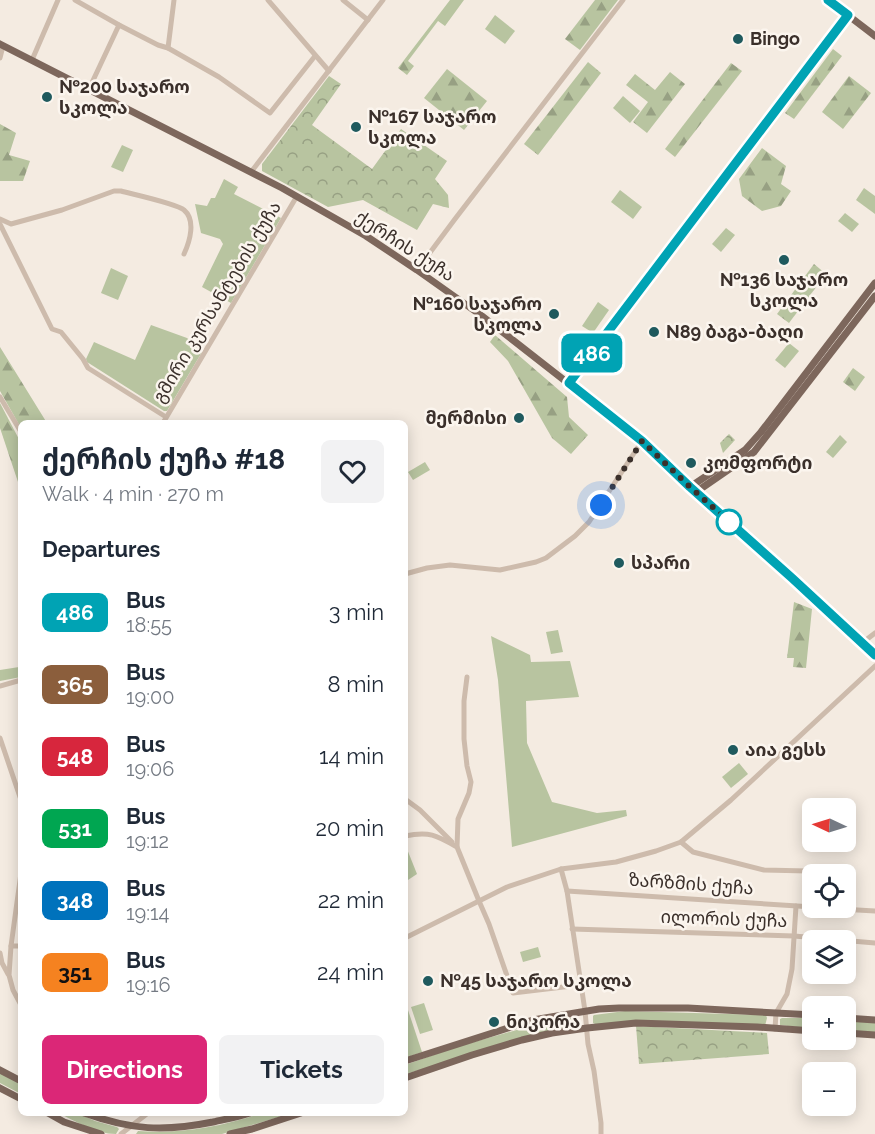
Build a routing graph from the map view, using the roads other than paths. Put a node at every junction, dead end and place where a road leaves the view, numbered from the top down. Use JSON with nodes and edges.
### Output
{"nodes":[{"id":1,"x":58,"y":0,"type":"edge"},
{"id":2,"x":174,"y":0,"type":"edge"},
{"id":3,"x":268,"y":0,"type":"edge"},
{"id":4,"x":343,"y":0,"type":"edge"},
{"id":5,"x":383,"y":0,"type":"edge"},
{"id":6,"x":623,"y":0,"type":"edge"},
{"id":7,"x":828,"y":0,"type":"edge"},
{"id":8,"x":78,"y":1,"type":"edge"},
{"id":9,"x":848,"y":15,"type":"junction"},
{"id":10,"x":368,"y":20,"type":"junction"},
{"id":11,"x":119,"y":25,"type":"junction"},
{"id":12,"x":875,"y":36,"type":"edge"},
{"id":13,"x":2,"y":45,"type":"edge"},
{"id":14,"x":168,"y":48,"type":"junction"},
{"id":15,"x":315,"y":56,"type":"junction"},
{"id":16,"x":0,"y":58,"type":"edge"},
{"id":17,"x":32,"y":60,"type":"junction"},
{"id":18,"x":329,"y":71,"type":"junction"},
{"id":19,"x":89,"y":89,"type":"junction"},
{"id":20,"x":251,"y":172,"type":"junction"},
{"id":21,"x":297,"y":196,"type":"junction"},
{"id":22,"x":0,"y":221,"type":"edge"},
{"id":23,"x":11,"y":224,"type":"junction"},
{"id":24,"x":6,"y":235,"type":"junction"},
{"id":25,"x":184,"y":254,"type":"dead end"},
{"id":26,"x":417,"y":270,"type":"junction"},
{"id":27,"x":875,"y":283,"type":"edge"},
{"id":28,"x":873,"y":294,"type":"edge"},
{"id":29,"x":569,"y":383,"type":"junction"},
{"id":30,"x":0,"y":397,"type":"edge"},
{"id":31,"x":166,"y":417,"type":"junction"},
{"id":32,"x":164,"y":420,"type":"edge"},
{"id":33,"x":18,"y":427,"type":"edge"},
{"id":34,"x":642,"y":441,"type":"junction"},
{"id":35,"x":693,"y":490,"type":"junction"},
{"id":36,"x":408,"y":573,"type":"edge"},
{"id":37,"x":875,"y":633,"type":"edge"},
{"id":38,"x":862,"y":643,"type":"junction"},
{"id":39,"x":875,"y":655,"type":"edge"},
{"id":40,"x":875,"y":666,"type":"edge"},
{"id":41,"x":466,"y":677,"type":"dead end"},
{"id":42,"x":18,"y":681,"type":"edge"},
{"id":43,"x":0,"y":686,"type":"edge"},
{"id":44,"x":0,"y":738,"type":"edge"},
{"id":45,"x":18,"y":791,"type":"edge"},
{"id":46,"x":408,"y":801,"type":"edge"},
{"id":47,"x":408,"y":835,"type":"edge"},
{"id":48,"x":681,"y":842,"type":"junction"},
{"id":49,"x":457,"y":847,"type":"junction"},
{"id":50,"x":561,"y":869,"type":"junction"},
{"id":51,"x":802,"y":871,"type":"edge"},
{"id":52,"x":567,"y":891,"type":"junction"},
{"id":53,"x":18,"y":895,"type":"edge"},
{"id":54,"x":478,"y":901,"type":"junction"},
{"id":55,"x":796,"y":906,"type":"junction"},
{"id":56,"x":802,"y":906,"type":"edge"},
{"id":57,"x":856,"y":910,"type":"edge"},
{"id":58,"x":875,"y":911,"type":"edge"},
{"id":59,"x":572,"y":929,"type":"junction"},
{"id":60,"x":408,"y":936,"type":"edge"},
{"id":61,"x":794,"y":936,"type":"junction"},
{"id":62,"x":875,"y":943,"type":"edge"},
{"id":63,"x":11,"y":946,"type":"junction"},
{"id":64,"x":18,"y":946,"type":"edge"},
{"id":65,"x":0,"y":953,"type":"edge"},
{"id":66,"x":9,"y":975,"type":"junction"},
{"id":67,"x":580,"y":985,"type":"junction"},
{"id":68,"x":18,"y":999,"type":"edge"},
{"id":69,"x":585,"y":1011,"type":"junction"},
{"id":70,"x":776,"y":1012,"type":"junction"},
{"id":71,"x":802,"y":1014,"type":"edge"},
{"id":72,"x":856,"y":1019,"type":"edge"},
{"id":73,"x":875,"y":1020,"type":"edge"},
{"id":74,"x":587,"y":1028,"type":"junction"},
{"id":75,"x":775,"y":1029,"type":"junction"},
{"id":76,"x":802,"y":1030,"type":"edge"},
{"id":77,"x":856,"y":1034,"type":"edge"},
{"id":78,"x":875,"y":1035,"type":"edge"},
{"id":79,"x":408,"y":1060,"type":"edge"},
{"id":80,"x":0,"y":1070,"type":"edge"},
{"id":81,"x":408,"y":1077,"type":"edge"},
{"id":82,"x":18,"y":1080,"type":"edge"},
{"id":83,"x":0,"y":1088,"type":"edge"},
{"id":84,"x":18,"y":1097,"type":"edge"},
{"id":85,"x":53,"y":1116,"type":"edge"},
{"id":86,"x":93,"y":1116,"type":"edge"},
{"id":87,"x":145,"y":1116,"type":"edge"},
{"id":88,"x":236,"y":1116,"type":"edge"},
{"id":89,"x":292,"y":1116,"type":"edge"},
{"id":90,"x":134,"y":1128,"type":"edge"},
{"id":91,"x":101,"y":1134,"type":"edge"},
{"id":92,"x":121,"y":1134,"type":"edge"},
{"id":93,"x":230,"y":1134,"type":"edge"},
{"id":94,"x":601,"y":1134,"type":"edge"}],
"edges":[{"from":1,"to":17,"type":"street"},
{"from":2,"to":14,"type":"street"},
{"from":3,"to":15,"type":"street"},
{"from":4,"to":10,"type":"street"},
{"from":5,"to":10,"type":"street"},
{"from":6,"to":26,"type":"street"},
{"from":7,"to":9,"type":"main road"},
{"from":8,"to":11,"type":"street"},
{"from":9,"to":12,"type":"main road"},
{"from":9,"to":29,"type":"street"},
{"from":10,"to":18,"type":"street"},
{"from":11,"to":14,"type":"street"},
{"from":11,"to":19,"type":"street"},
{"from":13,"to":16,"type":"street"},
{"from":13,"to":17,"type":"main road","name":"ქერჩის ქუჩა"},
{"from":14,"to":15,"type":"street"},
{"from":15,"to":18,"type":"street"},
{"from":17,"to":19,"type":"main road","name":"ქერჩის ქუჩა"},
{"from":18,"to":20,"type":"street"},
{"from":19,"to":20,"type":"main road","name":"ქერჩის ქუჩა"},
{"from":20,"to":21,"type":"main road","name":"ქერჩის ქუჩა"},
{"from":21,"to":26,"type":"main road","name":"ქერჩის ქუჩა"},
{"from":21,"to":31,"type":"street","name":"გმირი კურსანტების ქუჩა"},
{"from":22,"to":23,"type":"street"},
{"from":22,"to":24,"type":"street"},
{"from":23,"to":24,"type":"street"},
{"from":23,"to":25,"type":"street"},
{"from":24,"to":31,"type":"street"},
{"from":26,"to":29,"type":"main road","name":"ქერჩის ქუჩა"},
{"from":27,"to":28,"type":"main road"},
{"from":28,"to":35,"type":"main road"},
{"from":29,"to":34,"type":"main road","name":"ქერჩის ქუჩა"},
{"from":30,"to":33,"type":"street"},
{"from":31,"to":32,"type":"street","name":"გმირი კურსანტების ქუჩა"},
{"from":34,"to":35,"type":"main road","name":"ქერჩის ქუჩა"},
{"from":34,"to":36,"type":"street"},
{"from":35,"to":38,"type":"main road","name":"ქერჩის ქუჩა"},
{"from":37,"to":38,"type":"street"},
{"from":38,"to":39,"type":"main road","name":"ქერჩის ქუჩა"},
{"from":40,"to":48,"type":"street"},
{"from":41,"to":49,"type":"street"},
{"from":42,"to":43,"type":"street"},
{"from":44,"to":45,"type":"street"},
{"from":46,"to":49,"type":"street"},
{"from":47,"to":49,"type":"street"},
{"from":48,"to":50,"type":"street"},
{"from":48,"to":51,"type":"street"},
{"from":49,"to":54,"type":"street"},
{"from":50,"to":52,"type":"street"},
{"from":50,"to":54,"type":"street"},
{"from":52,"to":55,"type":"street","name":"ზარზმის ქუჩა"},
{"from":52,"to":59,"type":"street"},
{"from":53,"to":63,"type":"street"},
{"from":54,"to":60,"type":"street"},
{"from":54,"to":67,"type":"street"},
{"from":55,"to":56,"type":"street","name":"ზარზმის ქუჩა"},
{"from":55,"to":61,"type":"street"},
{"from":57,"to":58,"type":"street"},
{"from":59,"to":61,"type":"street","name":"ილორის ქუჩა"},
{"from":59,"to":67,"type":"street"},
{"from":61,"to":62,"type":"street","name":"ილორის ქუჩა"},
{"from":61,"to":70,"type":"street"},
{"from":63,"to":64,"type":"street"},
{"from":63,"to":66,"type":"street"},
{"from":65,"to":66,"type":"street"},
{"from":66,"to":68,"type":"street"},
{"from":67,"to":69,"type":"street"},
{"from":69,"to":70,"type":"main road"},
{"from":69,"to":74,"type":"street"},
{"from":69,"to":79,"type":"main road"},
{"from":70,"to":71,"type":"main road"},
{"from":70,"to":75,"type":"street"},
{"from":72,"to":73,"type":"main road"},
{"from":74,"to":75,"type":"main road"},
{"from":74,"to":81,"type":"main road"},
{"from":74,"to":94,"type":"street"},
{"from":75,"to":76,"type":"main road"},
{"from":77,"to":78,"type":"main road"},
{"from":80,"to":82,"type":"main road"},
{"from":83,"to":84,"type":"main road"},
{"from":85,"to":91,"type":"main road"},
{"from":86,"to":90,"type":"main road"},
{"from":87,"to":90,"type":"street"},
{"from":88,"to":90,"type":"main road"},
{"from":89,"to":93,"type":"main road"},
{"from":90,"to":92,"type":"street"}]}
